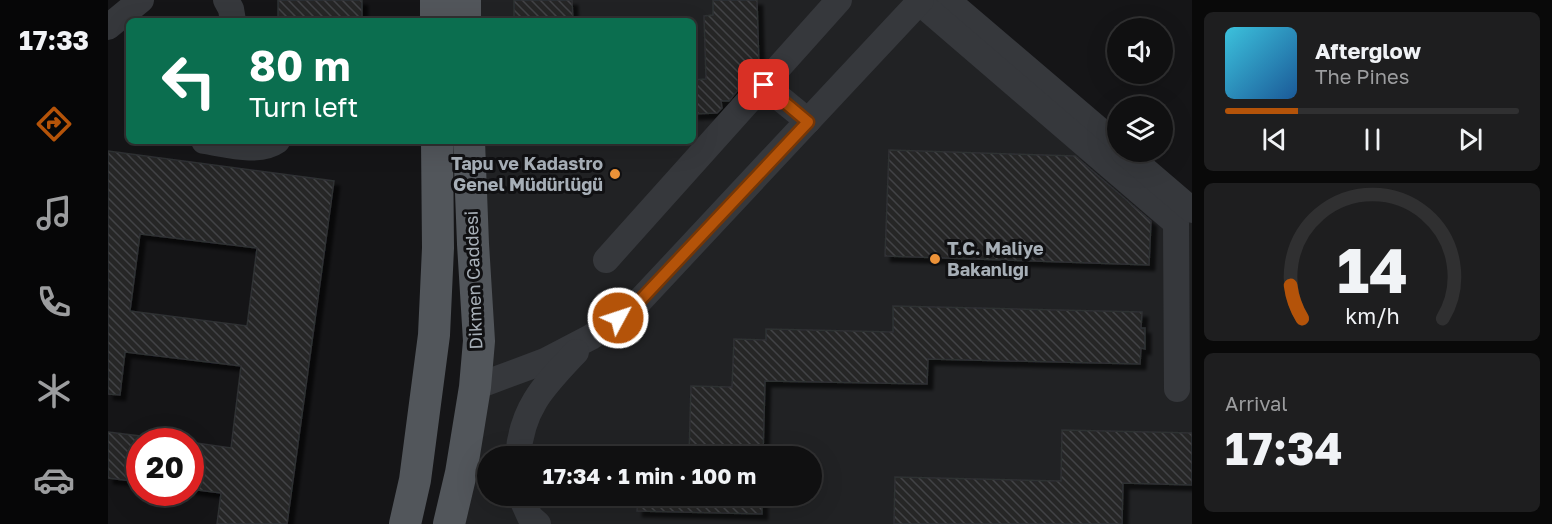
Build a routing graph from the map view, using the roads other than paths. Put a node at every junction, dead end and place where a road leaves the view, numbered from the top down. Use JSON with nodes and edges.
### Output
{"nodes":[{"id":1,"x":141,"y":0,"type":"edge"},
{"id":2,"x":226,"y":0,"type":"edge"},
{"id":3,"x":436,"y":0,"type":"edge"},
{"id":4,"x":465,"y":0,"type":"edge"},
{"id":5,"x":839,"y":0,"type":"edge"},
{"id":6,"x":947,"y":0,"type":"edge"},
{"id":7,"x":920,"y":1,"type":"edge"},
{"id":8,"x":232,"y":18,"type":"edge"},
{"id":9,"x":436,"y":18,"type":"edge"},
{"id":10,"x":465,"y":18,"type":"edge"},
{"id":11,"x":108,"y":27,"type":"edge"},
{"id":12,"x":764,"y":85,"type":"junction"},
{"id":13,"x":808,"y":122,"type":"junction"},
{"id":14,"x":1107,"y":137,"type":"edge"},
{"id":15,"x":225,"y":144,"type":"edge"},
{"id":16,"x":273,"y":144,"type":"edge"},
{"id":17,"x":437,"y":144,"type":"edge"},
{"id":18,"x":469,"y":144,"type":"edge"},
{"id":19,"x":1136,"y":162,"type":"edge"},
{"id":20,"x":1192,"y":210,"type":"edge"},
{"id":21,"x":606,"y":260,"type":"dead end"},
{"id":22,"x":434,"y":335,"type":"junction"},
{"id":23,"x":591,"y":337,"type":"junction"},
{"id":24,"x":479,"y":341,"type":"junction"},
{"id":25,"x":428,"y":378,"type":"junction"},
{"id":26,"x":475,"y":387,"type":"junction"},
{"id":27,"x":1177,"y":389,"type":"dead end"},
{"id":28,"x":519,"y":446,"type":"edge"},
{"id":29,"x":525,"y":506,"type":"edge"},
{"id":30,"x":405,"y":524,"type":"edge"},
{"id":31,"x":449,"y":524,"type":"edge"},
{"id":32,"x":538,"y":524,"type":"edge"}],
"edges":[{"from":1,"to":11,"type":"lane"},
{"from":2,"to":8,"type":"lane"},
{"from":3,"to":9,"type":"main road"},
{"from":4,"to":10,"type":"main road"},
{"from":5,"to":12,"type":"lane"},
{"from":6,"to":14,"type":"lane"},
{"from":7,"to":13,"type":"lane"},
{"from":7,"to":27,"type":"lane"},
{"from":12,"to":13,"type":"lane"},
{"from":12,"to":21,"type":"lane"},
{"from":13,"to":23,"type":"lane"},
{"from":15,"to":16,"type":"lane"},
{"from":17,"to":22,"type":"main road","name":"Dikmen Caddesi"},
{"from":18,"to":24,"type":"main road","name":"Dikmen Caddesi"},
{"from":19,"to":20,"type":"lane"},
{"from":22,"to":24,"type":"main road"},
{"from":22,"to":25,"type":"main road","name":"Dikmen Caddesi"},
{"from":23,"to":26,"type":"lane"},
{"from":23,"to":28,"type":"lane"},
{"from":24,"to":26,"type":"main road","name":"Dikmen Caddesi"},
{"from":25,"to":26,"type":"main road"},
{"from":25,"to":30,"type":"main road","name":"Dikmen Caddesi"},
{"from":26,"to":31,"type":"main road","name":"Dikmen Caddesi"},
{"from":29,"to":32,"type":"lane"}]}
